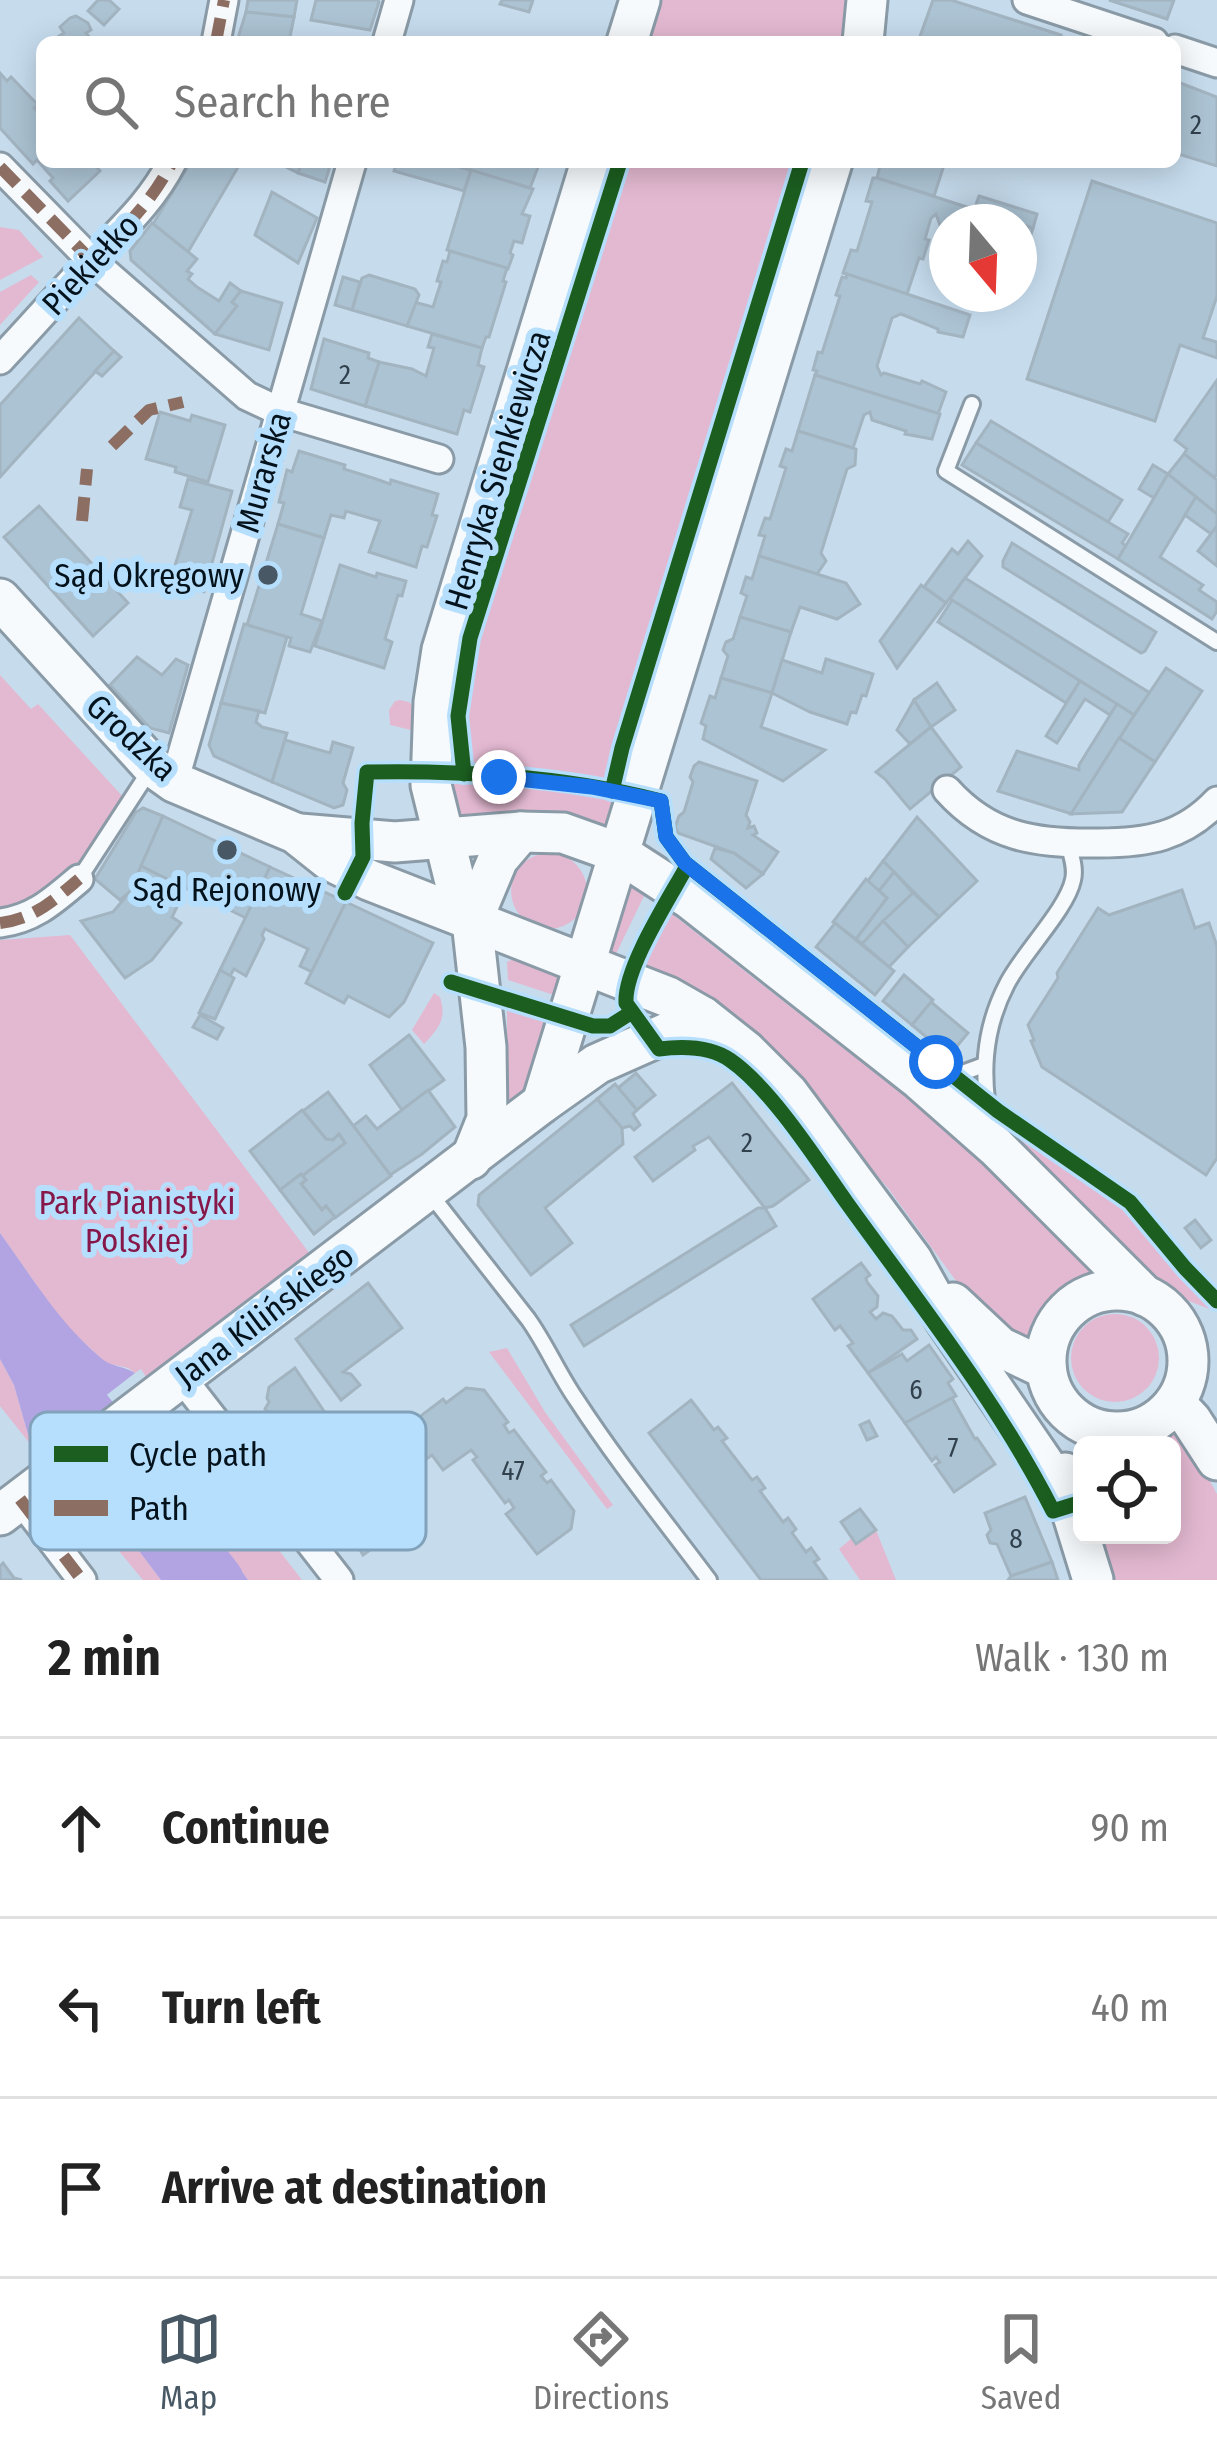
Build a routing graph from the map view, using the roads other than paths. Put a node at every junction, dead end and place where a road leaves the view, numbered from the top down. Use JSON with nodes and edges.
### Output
{"nodes":[{"id":1,"x":399,"y":0,"type":"edge"},
{"id":2,"x":640,"y":0,"type":"edge"},
{"id":3,"x":867,"y":0,"type":"edge"},
{"id":4,"x":1027,"y":0,"type":"edge"},
{"id":5,"x":219,"y":4,"type":"edge"},
{"id":6,"x":216,"y":36,"type":"edge"},
{"id":7,"x":389,"y":36,"type":"edge"},
{"id":8,"x":629,"y":36,"type":"edge"},
{"id":9,"x":864,"y":36,"type":"edge"},
{"id":10,"x":1136,"y":36,"type":"edge"},
{"id":11,"x":1181,"y":51,"type":"edge"},
{"id":12,"x":1217,"y":63,"type":"edge"},
{"id":13,"x":0,"y":166,"type":"edge"},
{"id":14,"x":168,"y":168,"type":"edge"},
{"id":15,"x":350,"y":168,"type":"edge"},
{"id":16,"x":589,"y":168,"type":"edge"},
{"id":17,"x":830,"y":168,"type":"edge"},
{"id":18,"x":91,"y":260,"type":"junction"},
{"id":19,"x":0,"y":360,"type":"edge"},
{"id":20,"x":972,"y":404,"type":"dead end"},
{"id":21,"x":280,"y":412,"type":"junction"},
{"id":22,"x":439,"y":459,"type":"dead end"},
{"id":23,"x":0,"y":599,"type":"edge"},
{"id":24,"x":1217,"y":642,"type":"edge"},
{"id":25,"x":163,"y":774,"type":"junction"},
{"id":26,"x":947,"y":790,"type":"dead end"},
{"id":27,"x":1217,"y":801,"type":"edge"},
{"id":28,"x":521,"y":832,"type":"junction"},
{"id":29,"x":295,"y":833,"type":"junction"},
{"id":30,"x":443,"y":839,"type":"junction"},
{"id":31,"x":1068,"y":843,"type":"junction"},
{"id":32,"x":619,"y":853,"type":"junction"},
{"id":33,"x":79,"y":878,"type":"joint"},
{"id":34,"x":472,"y":921,"type":"junction"},
{"id":35,"x":0,"y":923,"type":"edge"},
{"id":36,"x":586,"y":964,"type":"junction"},
{"id":37,"x":704,"y":1017,"type":"junction"},
{"id":38,"x":983,"y":1065,"type":"junction"},
{"id":39,"x":920,"y":1080,"type":"junction"},
{"id":40,"x":542,"y":1103,"type":"junction"},
{"id":41,"x":996,"y":1147,"type":"junction"},
{"id":42,"x":471,"y":1159,"type":"junction"},
{"id":43,"x":428,"y":1191,"type":"junction"},
{"id":44,"x":912,"y":1260,"type":"junction"},
{"id":45,"x":1145,"y":1296,"type":"junction"},
{"id":46,"x":1198,"y":1329,"type":"edge"},
{"id":47,"x":1051,"y":1382,"type":"junction"},
{"id":48,"x":170,"y":1386,"type":"junction"},
{"id":49,"x":1193,"y":1390,"type":"edge"},
{"id":50,"x":136,"y":1412,"type":"edge"},
{"id":51,"x":193,"y":1412,"type":"edge"},
{"id":52,"x":1217,"y":1460,"type":"edge"},
{"id":53,"x":1068,"y":1499,"type":"junction"},
{"id":54,"x":59,"y":1550,"type":"edge"},
{"id":55,"x":313,"y":1550,"type":"edge"},
{"id":56,"x":82,"y":1580,"type":"edge"},
{"id":57,"x":339,"y":1580,"type":"edge"},
{"id":58,"x":709,"y":1580,"type":"edge"},
{"id":59,"x":1093,"y":1580,"type":"edge"}],
"edges":[{"from":1,"to":7,"type":"street"},
{"from":2,"to":8,"type":"main road"},
{"from":3,"to":9,"type":"main road"},
{"from":4,"to":10,"type":"street"},
{"from":5,"to":6,"type":"street"},
{"from":11,"to":12,"type":"street"},
{"from":13,"to":18,"type":"street"},
{"from":14,"to":18,"type":"street","name":"Piekiełko"},
{"from":15,"to":21,"type":"street","name":"Murarska"},
{"from":16,"to":30,"type":"main road","name":"Henryka Sienkiewicza"},
{"from":17,"to":32,"type":"main road"},
{"from":18,"to":19,"type":"street","name":"Piekiełko"},
{"from":18,"to":21,"type":"street"},
{"from":20,"to":24,"type":"lane"},
{"from":21,"to":22,"type":"street"},
{"from":21,"to":25,"type":"street","name":"Murarska"},
{"from":23,"to":25,"type":"main road","name":"Grodzka"},
{"from":25,"to":29,"type":"main road","name":"Grodzka"},
{"from":25,"to":33,"type":"lane"},
{"from":26,"to":31,"type":"street"},
{"from":27,"to":31,"type":"street"},
{"from":28,"to":30,"type":"main road","name":"Grodzka"},
{"from":28,"to":32,"type":"main road","name":"Grodzka"},
{"from":28,"to":34,"type":"main road"},
{"from":29,"to":30,"type":"main road","name":"Grodzka"},
{"from":29,"to":34,"type":"main road","name":"Grodzka"},
{"from":30,"to":34,"type":"main road","name":"Henryka Sienkiewicza"},
{"from":31,"to":38,"type":"lane"},
{"from":32,"to":36,"type":"main road"},
{"from":32,"to":39,"type":"main road","name":"Grodzka"},
{"from":33,"to":35,"type":"street"},
{"from":34,"to":36,"type":"main road","name":"Grodzka"},
{"from":34,"to":42,"type":"main road"},
{"from":36,"to":37,"type":"main road","name":"Grodzka"},
{"from":36,"to":40,"type":"main road"},
{"from":37,"to":40,"type":"main road","name":"Jana Kilińskiego"},
{"from":37,"to":44,"type":"main road","name":"Grodzka"},
{"from":38,"to":39,"type":"lane"},
{"from":38,"to":41,"type":"lane"},
{"from":39,"to":41,"type":"main road","name":"Grodzka"},
{"from":40,"to":42,"type":"main road","name":"Jana Kilińskiego"},
{"from":41,"to":45,"type":"main road","name":"Grodzka"},
{"from":42,"to":43,"type":"main road","name":"Jana Kilińskiego"},
{"from":43,"to":48,"type":"main road","name":"Jana Kilińskiego"},
{"from":43,"to":58,"type":"lane"},
{"from":44,"to":47,"type":"main road"},
{"from":44,"to":53,"type":"main road"},
{"from":45,"to":46,"type":"main road"},
{"from":45,"to":47,"type":"main road"},
{"from":46,"to":49,"type":"main road"},
{"from":47,"to":49,"type":"main road"},
{"from":47,"to":53,"type":"main road"},
{"from":48,"to":50,"type":"main road","name":"Jana Kilińskiego"},
{"from":48,"to":51,"type":"street"},
{"from":49,"to":52,"type":"main road"},
{"from":53,"to":59,"type":"main road"},
{"from":54,"to":56,"type":"street"},
{"from":55,"to":57,"type":"street"}]}
